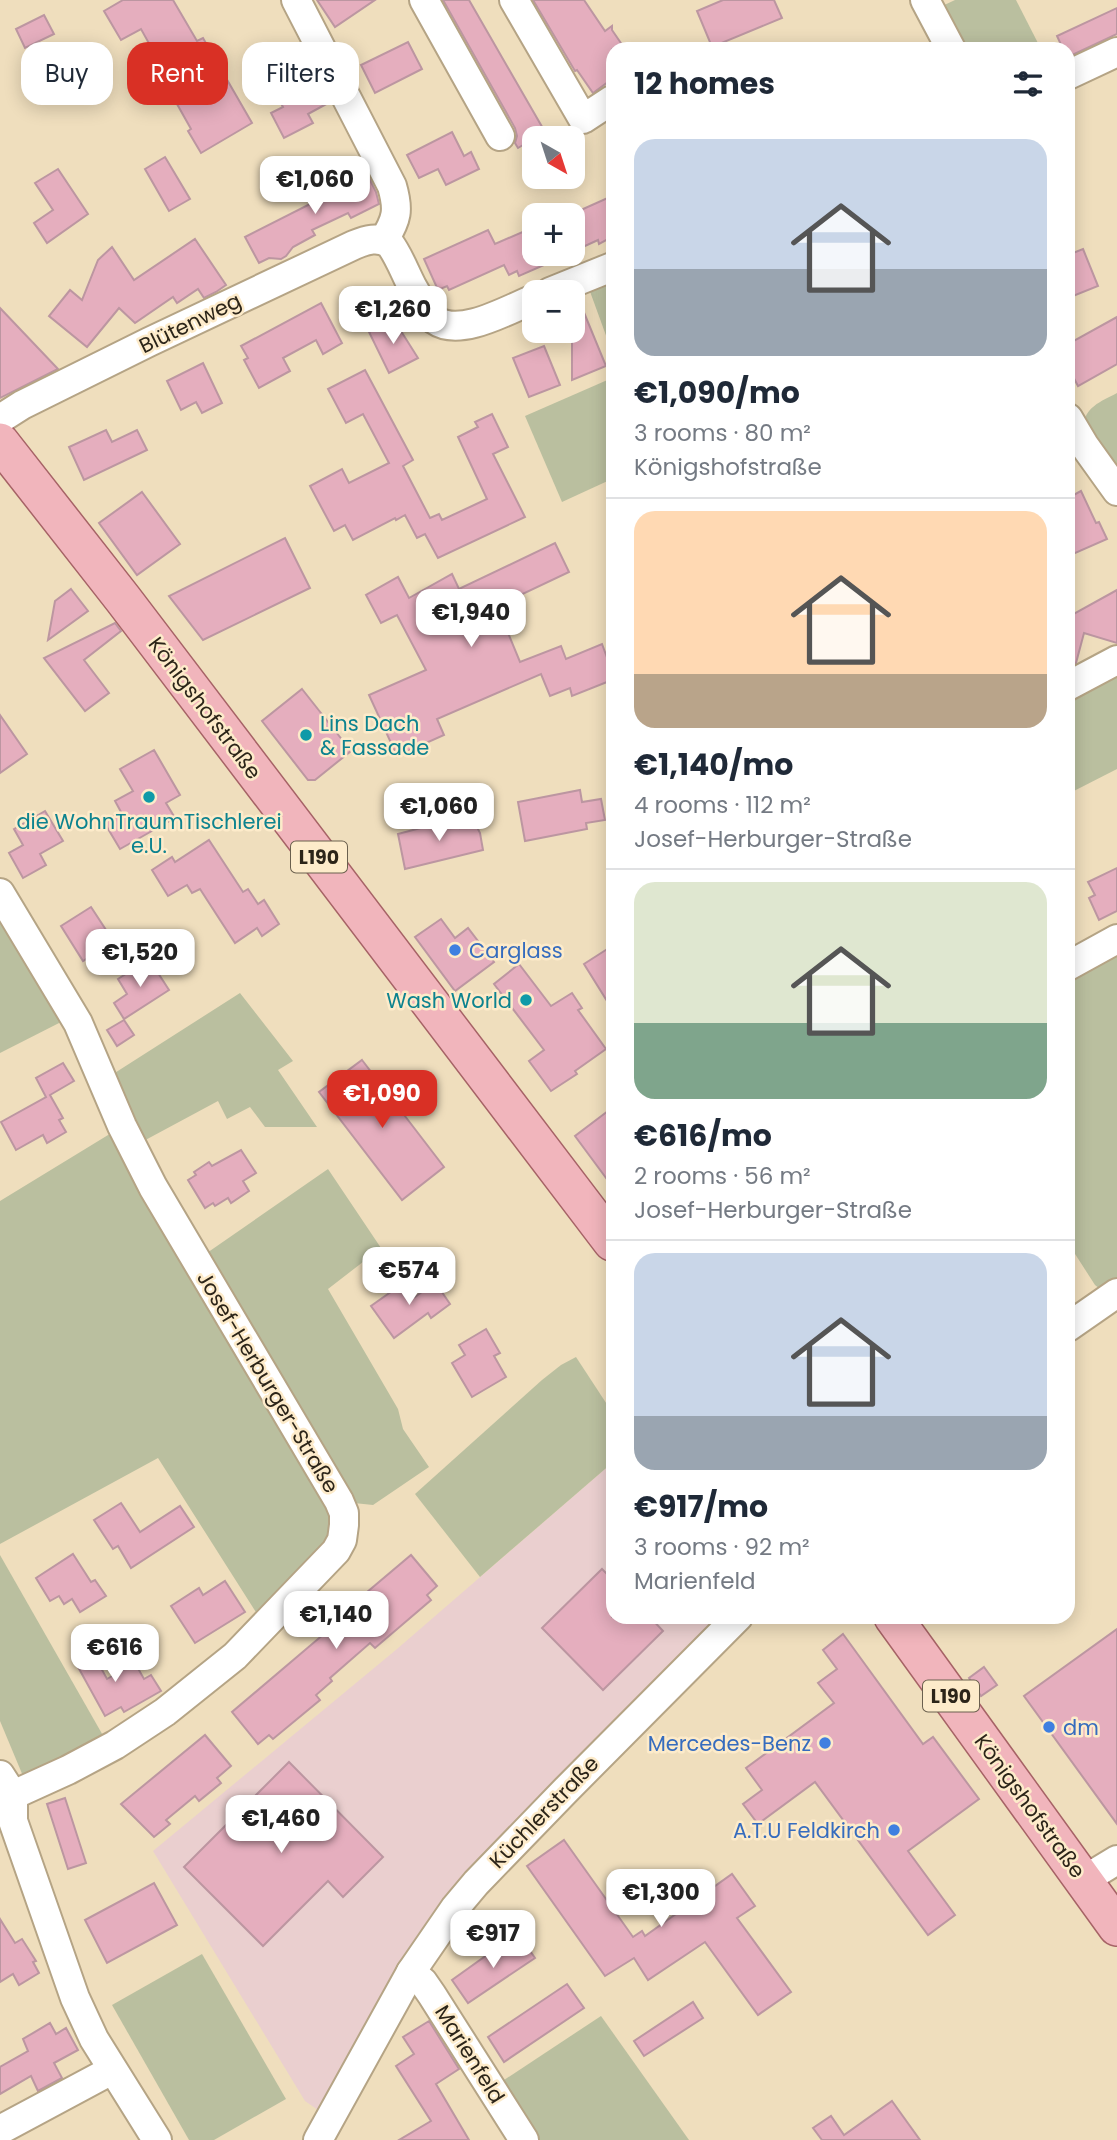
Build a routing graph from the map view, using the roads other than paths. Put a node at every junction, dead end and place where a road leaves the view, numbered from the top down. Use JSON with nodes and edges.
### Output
{"nodes":[{"id":1,"x":296,"y":0,"type":"edge"},
{"id":2,"x":424,"y":0,"type":"edge"},
{"id":3,"x":514,"y":0,"type":"edge"},
{"id":4,"x":925,"y":0,"type":"edge"},
{"id":5,"x":947,"y":42,"type":"edge"},
{"id":6,"x":1117,"y":52,"type":"edge"},
{"id":7,"x":1075,"y":72,"type":"edge"},
{"id":8,"x":606,"y":104,"type":"edge"},
{"id":9,"x":500,"y":136,"type":"dead end"},
{"id":10,"x":384,"y":240,"type":"junction"},
{"id":11,"x":606,"y":269,"type":"edge"},
{"id":12,"x":580,"y":280,"type":"edge"},
{"id":13,"x":522,"y":304,"type":"edge"},
{"id":14,"x":0,"y":419,"type":"edge"},
{"id":15,"x":1075,"y":430,"type":"edge"},
{"id":16,"x":0,"y":442,"type":"edge"},
{"id":17,"x":1117,"y":491,"type":"edge"},
{"id":18,"x":1117,"y":660,"type":"edge"},
{"id":19,"x":1075,"y":682,"type":"edge"},
{"id":20,"x":0,"y":893,"type":"edge"},
{"id":21,"x":1117,"y":939,"type":"edge"},
{"id":22,"x":1075,"y":962,"type":"edge"},
{"id":23,"x":606,"y":1234,"type":"edge"},
{"id":24,"x":1117,"y":1293,"type":"edge"},
{"id":25,"x":1075,"y":1322,"type":"edge"},
{"id":26,"x":731,"y":1624,"type":"edge"},
{"id":27,"x":898,"y":1624,"type":"edge"},
{"id":28,"x":7,"y":1785,"type":"edge"},
{"id":29,"x":1117,"y":1860,"type":"edge"},
{"id":30,"x":1084,"y":1880,"type":"junction"},
{"id":31,"x":1117,"y":1927,"type":"edge"},
{"id":32,"x":411,"y":1972,"type":"junction"},
{"id":33,"x":112,"y":2070,"type":"junction"},
{"id":34,"x":0,"y":2130,"type":"edge"},
{"id":35,"x":157,"y":2140,"type":"edge"},
{"id":36,"x":318,"y":2140,"type":"edge"},
{"id":37,"x":524,"y":2140,"type":"edge"}],
"edges":[{"from":1,"to":10,"type":"street"},
{"from":2,"to":9,"type":"street"},
{"from":3,"to":8,"type":"street"},
{"from":4,"to":5,"type":"street"},
{"from":6,"to":7,"type":"street"},
{"from":10,"to":13,"type":"street"},
{"from":10,"to":14,"type":"street","name":"Blütenweg"},
{"from":11,"to":12,"type":"street"},
{"from":15,"to":17,"type":"street"},
{"from":16,"to":23,"type":"main road","name":"Königshofstraße","number":"L190"},
{"from":18,"to":19,"type":"street"},
{"from":20,"to":28,"type":"street","name":"Josef-Herburger-Straße"},
{"from":21,"to":22,"type":"street"},
{"from":24,"to":25,"type":"street"},
{"from":26,"to":32,"type":"street","name":"Küchlerstraße"},
{"from":27,"to":30,"type":"main road","name":"Königshofstraße","number":"L190"},
{"from":28,"to":33,"type":"street"},
{"from":29,"to":30,"type":"street"},
{"from":30,"to":31,"type":"main road","name":"Königshofstraße","number":"L190"},
{"from":32,"to":36,"type":"street","name":"Küchlerstraße"},
{"from":32,"to":37,"type":"street","name":"Marienfeld"},
{"from":33,"to":34,"type":"street"},
{"from":33,"to":35,"type":"street"}]}
